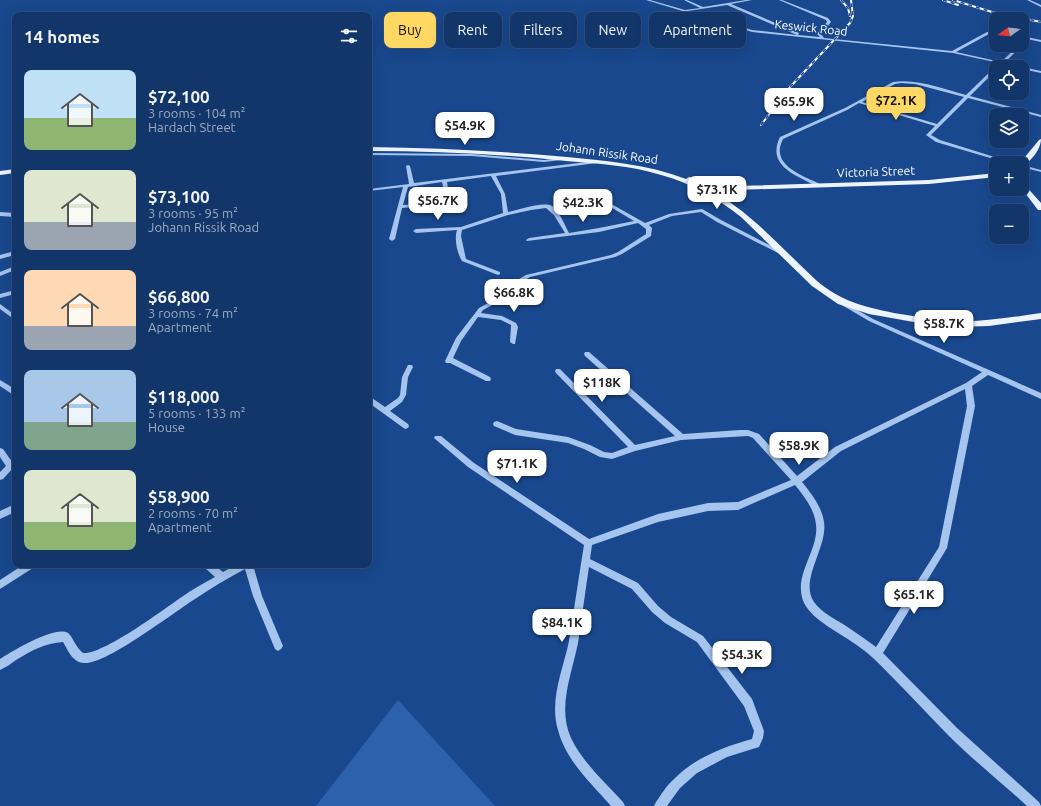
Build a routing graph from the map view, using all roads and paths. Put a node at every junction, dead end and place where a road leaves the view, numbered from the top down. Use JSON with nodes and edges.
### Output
{"nodes":[{"id":1,"x":648,"y":0,"type":"edge"},
{"id":2,"x":685,"y":0,"type":"edge"},
{"id":3,"x":751,"y":0,"type":"edge"},
{"id":4,"x":780,"y":0,"type":"edge"},
{"id":5,"x":1028,"y":0,"type":"edge"},
{"id":6,"x":728,"y":4,"type":"junction"},
{"id":7,"x":1040,"y":6,"type":"edge"},
{"id":8,"x":703,"y":8,"type":"junction"},
{"id":9,"x":683,"y":11,"type":"junction"},
{"id":10,"x":989,"y":33,"type":"edge"},
{"id":11,"x":801,"y":37,"type":"junction"},
{"id":12,"x":1029,"y":38,"type":"edge"},
{"id":13,"x":824,"y":39,"type":"junction"},
{"id":14,"x":1041,"y":41,"type":"edge"},
{"id":15,"x":953,"y":52,"type":"junction"},
{"id":16,"x":1014,"y":52,"type":"edge"},
{"id":17,"x":989,"y":60,"type":"edge"},
{"id":18,"x":1005,"y":60,"type":"edge"},
{"id":19,"x":1029,"y":69,"type":"edge"},
{"id":20,"x":1041,"y":72,"type":"edge"},
{"id":21,"x":989,"y":76,"type":"edge"},
{"id":22,"x":967,"y":97,"type":"junction"},
{"id":23,"x":859,"y":102,"type":"junction"},
{"id":24,"x":1041,"y":116,"type":"edge"},
{"id":25,"x":938,"y":125,"type":"junction"},
{"id":26,"x":1041,"y":141,"type":"edge"},
{"id":27,"x":372,"y":149,"type":"edge"},
{"id":28,"x":372,"y":154,"type":"edge"},
{"id":29,"x":989,"y":156,"type":"edge"},
{"id":30,"x":1029,"y":157,"type":"edge"},
{"id":31,"x":561,"y":158,"type":"junction"},
{"id":32,"x":595,"y":162,"type":"junction"},
{"id":33,"x":408,"y":166,"type":"dead end"},
{"id":34,"x":1029,"y":167,"type":"edge"},
{"id":35,"x":12,"y":171,"type":"edge"},
{"id":36,"x":1041,"y":171,"type":"edge"},
{"id":37,"x":0,"y":173,"type":"edge"},
{"id":38,"x":663,"y":174,"type":"junction"},
{"id":39,"x":493,"y":175,"type":"junction"},
{"id":40,"x":989,"y":176,"type":"edge"},
{"id":41,"x":969,"y":180,"type":"junction"},
{"id":42,"x":444,"y":181,"type":"junction"},
{"id":43,"x":989,"y":181,"type":"edge"},
{"id":44,"x":409,"y":185,"type":"junction"},
{"id":45,"x":818,"y":185,"type":"junction"},
{"id":46,"x":769,"y":187,"type":"junction"},
{"id":47,"x":756,"y":188,"type":"junction"},
{"id":48,"x":372,"y":190,"type":"edge"},
{"id":49,"x":711,"y":193,"type":"junction"},
{"id":50,"x":1029,"y":194,"type":"edge"},
{"id":51,"x":1031,"y":197,"type":"joint"},
{"id":52,"x":721,"y":199,"type":"junction"},
{"id":53,"x":606,"y":202,"type":"dead end"},
{"id":54,"x":400,"y":207,"type":"junction"},
{"id":55,"x":1041,"y":208,"type":"edge"},
{"id":56,"x":0,"y":214,"type":"edge"},
{"id":57,"x":12,"y":215,"type":"edge"},
{"id":58,"x":506,"y":215,"type":"junction"},
{"id":59,"x":640,"y":222,"type":"junction"},
{"id":60,"x":645,"y":225,"type":"junction"},
{"id":61,"x":461,"y":228,"type":"junction"},
{"id":62,"x":416,"y":231,"type":"dead end"},
{"id":63,"x":568,"y":233,"type":"junction"},
{"id":64,"x":392,"y":239,"type":"dead end"},
{"id":65,"x":529,"y":240,"type":"dead end"},
{"id":66,"x":12,"y":253,"type":"edge"},
{"id":67,"x":784,"y":254,"type":"junction"},
{"id":68,"x":0,"y":258,"type":"edge"},
{"id":69,"x":12,"y":269,"type":"edge"},
{"id":70,"x":498,"y":273,"type":"dead end"},
{"id":71,"x":0,"y":274,"type":"edge"},
{"id":72,"x":12,"y":293,"type":"edge"},
{"id":73,"x":0,"y":296,"type":"edge"},
{"id":74,"x":841,"y":302,"type":"junction"},
{"id":75,"x":0,"y":306,"type":"edge"},
{"id":76,"x":477,"y":315,"type":"junction"},
{"id":77,"x":12,"y":316,"type":"edge"},
{"id":78,"x":1041,"y":316,"type":"edge"},
{"id":79,"x":513,"y":342,"type":"dead end"},
{"id":80,"x":587,"y":354,"type":"dead end"},
{"id":81,"x":410,"y":367,"type":"dead end"},
{"id":82,"x":558,"y":371,"type":"dead end"},
{"id":83,"x":987,"y":372,"type":"junction"},
{"id":84,"x":488,"y":379,"type":"dead end"},
{"id":85,"x":0,"y":382,"type":"edge"},
{"id":86,"x":968,"y":385,"type":"junction"},
{"id":87,"x":12,"y":391,"type":"edge"},
{"id":88,"x":1041,"y":396,"type":"edge"},
{"id":89,"x":372,"y":400,"type":"edge"},
{"id":90,"x":385,"y":410,"type":"junction"},
{"id":91,"x":498,"y":424,"type":"dead end"},
{"id":92,"x":406,"y":426,"type":"dead end"},
{"id":93,"x":681,"y":437,"type":"junction"},
{"id":94,"x":438,"y":438,"type":"dead end"},
{"id":95,"x":634,"y":448,"type":"junction"},
{"id":96,"x":0,"y":451,"type":"edge"},
{"id":97,"x":0,"y":477,"type":"edge"},
{"id":98,"x":797,"y":481,"type":"junction"},
{"id":99,"x":12,"y":510,"type":"edge"},
{"id":100,"x":0,"y":516,"type":"edge"},
{"id":101,"x":588,"y":543,"type":"junction"},
{"id":102,"x":585,"y":561,"type":"junction"},
{"id":103,"x":26,"y":568,"type":"edge"},
{"id":104,"x":212,"y":568,"type":"edge"},
{"id":105,"x":238,"y":568,"type":"edge"},
{"id":106,"x":250,"y":568,"type":"edge"},
{"id":107,"x":222,"y":577,"type":"junction"},
{"id":108,"x":0,"y":585,"type":"edge"},
{"id":109,"x":278,"y":646,"type":"dead end"},
{"id":110,"x":877,"y":654,"type":"junction"},
{"id":111,"x":0,"y":665,"type":"edge"},
{"id":112,"x":619,"y":806,"type":"edge"},
{"id":113,"x":660,"y":806,"type":"edge"},
{"id":114,"x":1034,"y":806,"type":"edge"}],
"edges":[{"from":1,"to":9,"type":"street","name":"Keswick Road"},
{"from":2,"to":8,"type":"street"},
{"from":3,"to":6,"type":"street"},
{"from":4,"to":13,"type":"street"},
{"from":5,"to":7,"type":"street"},
{"from":6,"to":8,"type":"street"},
{"from":6,"to":11,"type":"street"},
{"from":8,"to":9,"type":"street"},
{"from":9,"to":11,"type":"street","name":"Keswick Road"},
{"from":10,"to":15,"type":"street"},
{"from":11,"to":13,"type":"street","name":"Keswick Road"},
{"from":12,"to":14,"type":"street"},
{"from":13,"to":15,"type":"street","name":"Keswick Road"},
{"from":15,"to":17,"type":"street","name":"Keswick Road"},
{"from":16,"to":18,"type":"street"},
{"from":19,"to":20,"type":"street","name":"Keswick Road"},
{"from":21,"to":22,"type":"street"},
{"from":22,"to":23,"type":"street"},
{"from":22,"to":24,"type":"street"},
{"from":22,"to":25,"type":"street"},
{"from":23,"to":25,"type":"street"},
{"from":23,"to":45,"type":"street"},
{"from":25,"to":29,"type":"street"},
{"from":26,"to":30,"type":"main road"},
{"from":27,"to":31,"type":"main road","name":"Johann Rissik Road"},
{"from":28,"to":31,"type":"street"},
{"from":31,"to":32,"type":"main road","name":"Johann Rissik Road"},
{"from":32,"to":38,"type":"main road","name":"Johann Rissik Road"},
{"from":32,"to":39,"type":"street"},
{"from":33,"to":44,"type":"street"},
{"from":34,"to":36,"type":"street"},
{"from":35,"to":37,"type":"main road"},
{"from":38,"to":46,"type":"main road"},
{"from":38,"to":49,"type":"main road","name":"Johann Rissik Road"},
{"from":39,"to":42,"type":"street"},
{"from":39,"to":58,"type":"street"},
{"from":40,"to":41,"type":"main road","name":"Victoria Street"},
{"from":41,"to":43,"type":"main road"},
{"from":41,"to":45,"type":"main road","name":"Victoria Street"},
{"from":42,"to":44,"type":"street"},
{"from":42,"to":54,"type":"street"},
{"from":44,"to":48,"type":"street"},
{"from":44,"to":54,"type":"street"},
{"from":45,"to":46,"type":"main road","name":"Victoria Street"},
{"from":46,"to":47,"type":"main road","name":"Victoria Street"},
{"from":47,"to":49,"type":"main road","name":"Victoria Street"},
{"from":47,"to":52,"type":"main road","name":"Victoria Street"},
{"from":49,"to":52,"type":"main road","name":"Johann Rissik Road"},
{"from":50,"to":51,"type":"main road"},
{"from":51,"to":55,"type":"main road"},
{"from":52,"to":67,"type":"main road","name":"Johann Rissik Road"},
{"from":53,"to":59,"type":"street"},
{"from":54,"to":64,"type":"street"},
{"from":56,"to":57,"type":"street"},
{"from":58,"to":61,"type":"street"},
{"from":58,"to":63,"type":"street"},
{"from":59,"to":60,"type":"street"},
{"from":59,"to":63,"type":"street"},
{"from":60,"to":67,"type":"street"},
{"from":60,"to":76,"type":"street"},
{"from":61,"to":62,"type":"street"},
{"from":61,"to":70,"type":"street"},
{"from":63,"to":65,"type":"street"},
{"from":66,"to":68,"type":"street"},
{"from":67,"to":74,"type":"main road","name":"Johann Rissik Road"},
{"from":69,"to":71,"type":"street"},
{"from":72,"to":73,"type":"street"},
{"from":74,"to":78,"type":"main road"},
{"from":74,"to":83,"type":"street","name":"Johann Rissik Road"},
{"from":75,"to":77,"type":"street"},
{"from":76,"to":79,"type":"street"},
{"from":76,"to":84,"type":"street"},
{"from":80,"to":93,"type":"street"},
{"from":81,"to":90,"type":"street"},
{"from":82,"to":95,"type":"street"},
{"from":83,"to":86,"type":"street"},
{"from":83,"to":88,"type":"street","name":"Johann Rissik Road"},
{"from":85,"to":87,"type":"street"},
{"from":86,"to":98,"type":"street"},
{"from":86,"to":110,"type":"street"},
{"from":89,"to":90,"type":"street"},
{"from":90,"to":92,"type":"street"},
{"from":91,"to":95,"type":"street"},
{"from":93,"to":95,"type":"street"},
{"from":93,"to":98,"type":"street"},
{"from":94,"to":101,"type":"street"},
{"from":96,"to":97,"type":"street"},
{"from":98,"to":101,"type":"street"},
{"from":98,"to":110,"type":"street"},
{"from":99,"to":100,"type":"street"},
{"from":101,"to":102,"type":"street"},
{"from":102,"to":112,"type":"street"},
{"from":102,"to":113,"type":"street"},
{"from":103,"to":108,"type":"street"},
{"from":104,"to":107,"type":"street"},
{"from":105,"to":107,"type":"street"},
{"from":106,"to":109,"type":"street"},
{"from":107,"to":111,"type":"street"},
{"from":110,"to":114,"type":"street"}]}
